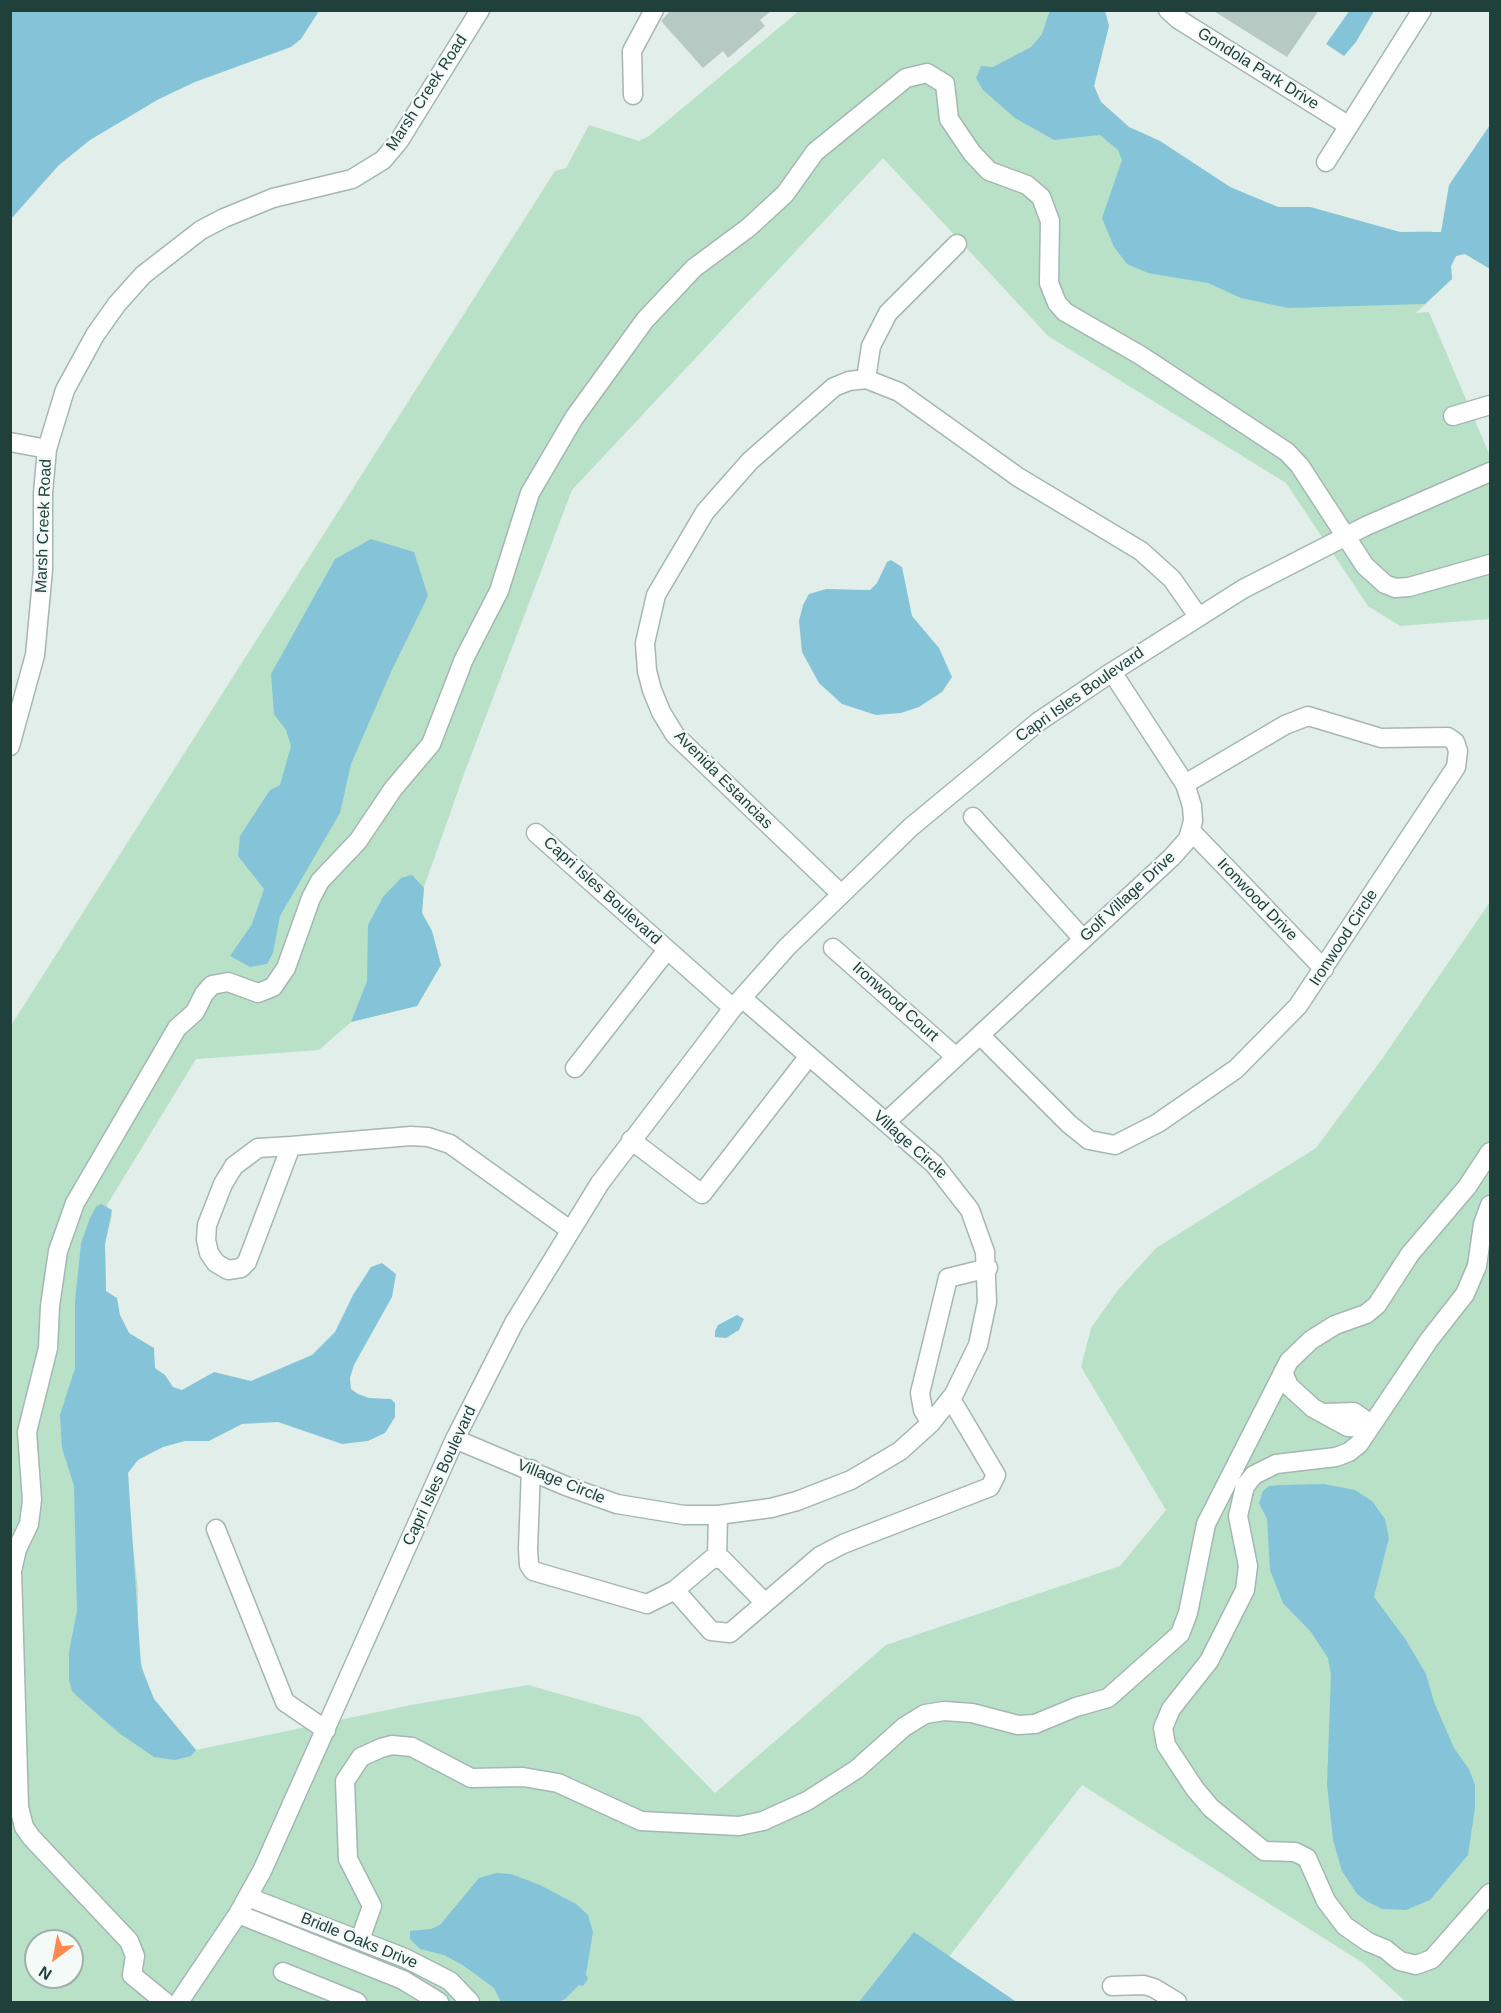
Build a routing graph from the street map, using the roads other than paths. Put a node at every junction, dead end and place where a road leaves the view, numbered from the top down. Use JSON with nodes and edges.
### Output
{"nodes":[{"id":1,"x":480,"y":10,"type":"edge"},
{"id":2,"x":654,"y":10,"type":"edge"},
{"id":3,"x":1168,"y":10,"type":"edge"},
{"id":4,"x":1422,"y":10,"type":"edge"},
{"id":5,"x":633,"y":95,"type":"dead end"},
{"id":6,"x":1349,"y":126,"type":"junction"},
{"id":7,"x":1326,"y":162,"type":"dead end"},
{"id":8,"x":957,"y":244,"type":"dead end"},
{"id":9,"x":866,"y":379,"type":"junction"},
{"id":10,"x":1491,"y":405,"type":"edge"},
{"id":11,"x":1453,"y":416,"type":"dead end"},
{"id":12,"x":10,"y":442,"type":"edge"},
{"id":13,"x":47,"y":449,"type":"junction"},
{"id":14,"x":1491,"y":472,"type":"edge"},
{"id":15,"x":1345,"y":537,"type":"junction"},
{"id":16,"x":1491,"y":564,"type":"edge"},
{"id":17,"x":1198,"y":616,"type":"junction"},
{"id":18,"x":1112,"y":672,"type":"junction"},
{"id":19,"x":10,"y":746,"type":"edge"},
{"id":20,"x":1185,"y":784,"type":"junction"},
{"id":21,"x":974,"y":817,"type":"dead end"},
{"id":22,"x":1191,"y":831,"type":"junction"},
{"id":23,"x":536,"y":833,"type":"dead end"},
{"id":24,"x":840,"y":894,"type":"junction"},
{"id":25,"x":1083,"y":939,"type":"junction"},
{"id":26,"x":833,"y":948,"type":"dead end"},
{"id":27,"x":667,"y":950,"type":"junction"},
{"id":28,"x":1324,"y":969,"type":"junction"},
{"id":29,"x":738,"y":1003,"type":"junction"},
{"id":30,"x":980,"y":1035,"type":"junction"},
{"id":31,"x":809,"y":1056,"type":"junction"},
{"id":32,"x":956,"y":1057,"type":"junction"},
{"id":33,"x":575,"y":1068,"type":"dead end"},
{"id":34,"x":886,"y":1122,"type":"junction"},
{"id":35,"x":631,"y":1140,"type":"junction"},
{"id":36,"x":291,"y":1146,"type":"junction"},
{"id":37,"x":1491,"y":1152,"type":"edge"},
{"id":38,"x":1491,"y":1205,"type":"edge"},
{"id":39,"x":570,"y":1230,"type":"junction"},
{"id":40,"x":988,"y":1268,"type":"junction"},
{"id":41,"x":1283,"y":1372,"type":"junction"},
{"id":42,"x":951,"y":1399,"type":"junction"},
{"id":43,"x":931,"y":1423,"type":"junction"},
{"id":44,"x":1370,"y":1428,"type":"junction"},
{"id":45,"x":455,"y":1439,"type":"junction"},
{"id":46,"x":531,"y":1469,"type":"junction"},
{"id":47,"x":718,"y":1515,"type":"junction"},
{"id":48,"x":216,"y":1529,"type":"dead end"},
{"id":49,"x":717,"y":1559,"type":"junction"},
{"id":50,"x":675,"y":1590,"type":"junction"},
{"id":51,"x":765,"y":1603,"type":"junction"},
{"id":52,"x":326,"y":1730,"type":"junction"},
{"id":53,"x":1491,"y":1893,"type":"edge"},
{"id":54,"x":248,"y":1897,"type":"junction"},
{"id":55,"x":238,"y":1914,"type":"junction"},
{"id":56,"x":362,"y":1934,"type":"dead end"},
{"id":57,"x":283,"y":1972,"type":"dead end"},
{"id":58,"x":1112,"y":1986,"type":"dead end"},
{"id":59,"x":463,"y":2000,"type":"edge"},
{"id":60,"x":165,"y":2002,"type":"edge"},
{"id":61,"x":179,"y":2002,"type":"edge"},
{"id":62,"x":357,"y":2002,"type":"edge"},
{"id":63,"x":438,"y":2002,"type":"edge"},
{"id":64,"x":1176,"y":2002,"type":"edge"}],
"edges":[{"from":1,"to":13,"type":"street","name":"Marsh Creek Road"},
{"from":2,"to":5,"type":"street"},
{"from":3,"to":6,"type":"street","name":"Gondola Park Drive"},
{"from":4,"to":6,"type":"street"},
{"from":6,"to":7,"type":"street"},
{"from":8,"to":9,"type":"street"},
{"from":9,"to":17,"type":"street"},
{"from":9,"to":24,"type":"street","name":"Avenida Estancias"},
{"from":10,"to":11,"type":"street"},
{"from":12,"to":13,"type":"street"},
{"from":13,"to":19,"type":"street","name":"Marsh Creek Road"},
{"from":14,"to":15,"type":"street","name":"Capri Isles Boulevard"},
{"from":15,"to":16,"type":"street"},
{"from":15,"to":17,"type":"street","name":"Capri Isles Boulevard"},
{"from":15,"to":60,"type":"street"},
{"from":17,"to":18,"type":"street","name":"Capri Isles Boulevard"},
{"from":18,"to":20,"type":"street"},
{"from":18,"to":24,"type":"street","name":"Capri Isles Boulevard"},
{"from":20,"to":22,"type":"street"},
{"from":20,"to":28,"type":"street","name":"Ironwood Circle"},
{"from":21,"to":25,"type":"street"},
{"from":22,"to":25,"type":"street","name":"Golf Village Drive"},
{"from":22,"to":28,"type":"street","name":"Ironwood Drive"},
{"from":23,"to":27,"type":"street","name":"Capri Isles Boulevard"},
{"from":24,"to":29,"type":"street","name":"Capri Isles Boulevard"},
{"from":25,"to":30,"type":"street","name":"Golf Village Drive"},
{"from":26,"to":32,"type":"street","name":"Ironwood Court"},
{"from":27,"to":29,"type":"street","name":"Capri Isles Boulevard"},
{"from":27,"to":33,"type":"street","name":"Capri Isles Boulevard"},
{"from":28,"to":30,"type":"street","name":"Ironwood Circle"},
{"from":29,"to":31,"type":"street","name":"Village Circle"},
{"from":29,"to":35,"type":"street","name":"Capri Isles Boulevard"},
{"from":30,"to":32,"type":"street"},
{"from":31,"to":34,"type":"street","name":"Village Circle"},
{"from":31,"to":35,"type":"street"},
{"from":32,"to":34,"type":"street"},
{"from":34,"to":40,"type":"street","name":"Village Circle"},
{"from":35,"to":39,"type":"street","name":"Capri Isles Boulevard"},
{"from":36,"to":36,"type":"street"},
{"from":36,"to":39,"type":"street"},
{"from":37,"to":41,"type":"street"},
{"from":38,"to":44,"type":"street"},
{"from":39,"to":45,"type":"street","name":"Capri Isles Boulevard"},
{"from":40,"to":42,"type":"street","name":"Village Circle"},
{"from":40,"to":43,"type":"street"},
{"from":41,"to":44,"type":"street"},
{"from":41,"to":56,"type":"street"},
{"from":42,"to":43,"type":"street","name":"Village Circle"},
{"from":42,"to":51,"type":"street"},
{"from":43,"to":47,"type":"street","name":"Village Circle"},
{"from":44,"to":53,"type":"street"},
{"from":45,"to":46,"type":"street","name":"Village Circle"},
{"from":45,"to":52,"type":"street","name":"Capri Isles Boulevard"},
{"from":46,"to":47,"type":"street","name":"Village Circle"},
{"from":46,"to":50,"type":"street"},
{"from":47,"to":49,"type":"street"},
{"from":48,"to":52,"type":"street"},
{"from":49,"to":50,"type":"street"},
{"from":49,"to":51,"type":"street"},
{"from":50,"to":51,"type":"street"},
{"from":52,"to":54,"type":"street","name":"Capri Isles Boulevard"},
{"from":54,"to":55,"type":"street","name":"Capri Isles Boulevard"},
{"from":54,"to":59,"type":"street","name":"Bridle Oaks Drive"},
{"from":55,"to":61,"type":"street","name":"Capri Isles Boulevard"},
{"from":55,"to":63,"type":"street","name":"Bridle Oaks Drive"},
{"from":57,"to":62,"type":"street"},
{"from":58,"to":64,"type":"street"}]}
